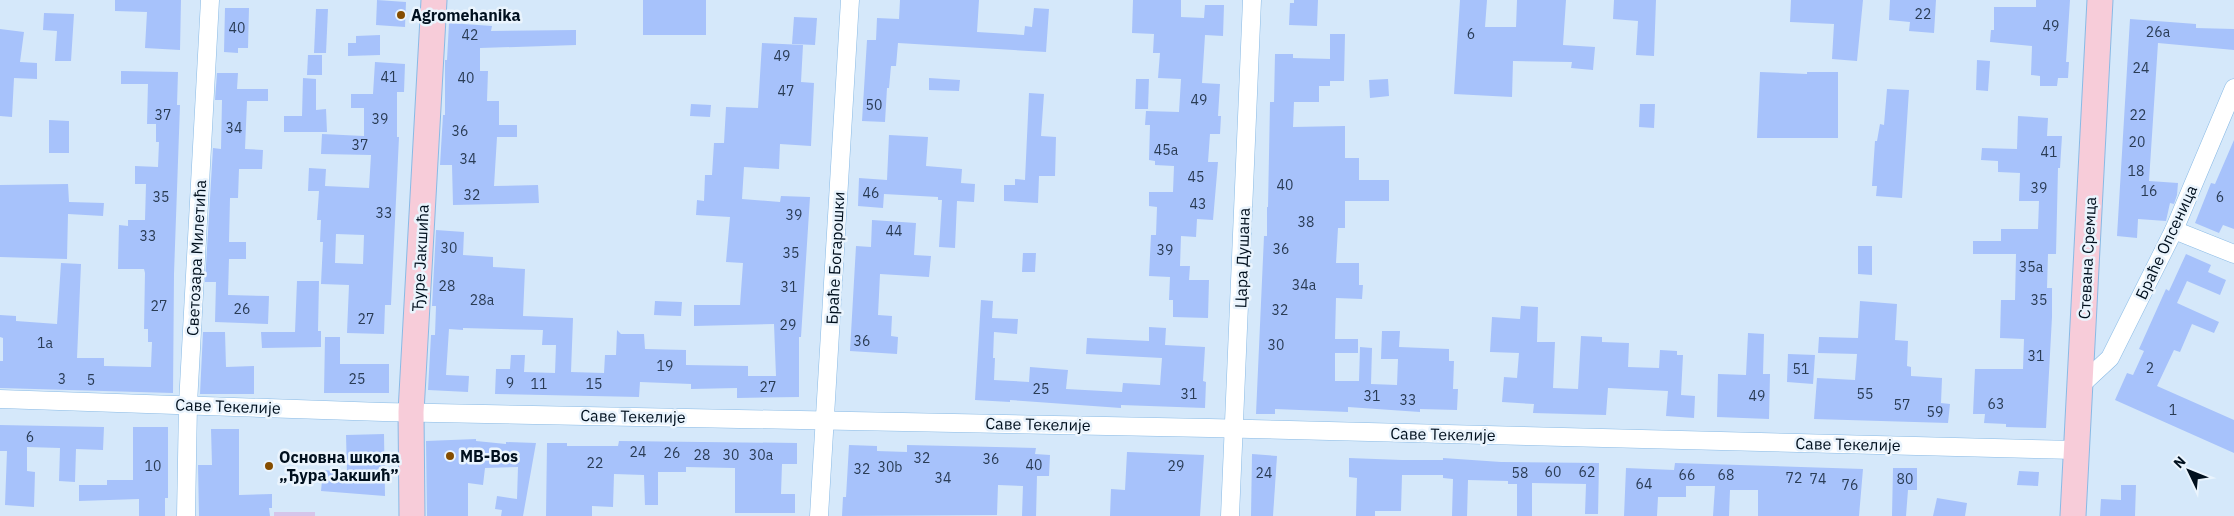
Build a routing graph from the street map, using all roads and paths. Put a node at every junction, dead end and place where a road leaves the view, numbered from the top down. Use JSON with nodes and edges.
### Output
{"nodes":[{"id":1,"x":210,"y":0,"type":"edge"},
{"id":2,"x":434,"y":0,"type":"edge"},
{"id":3,"x":850,"y":0,"type":"edge"},
{"id":4,"x":1252,"y":0,"type":"edge"},
{"id":5,"x":2100,"y":0,"type":"edge"},
{"id":6,"x":2234,"y":88,"type":"edge"},
{"id":7,"x":2174,"y":230,"type":"junction"},
{"id":8,"x":2234,"y":254,"type":"edge"},
{"id":9,"x":2081,"y":385,"type":"junction"},
{"id":10,"x":0,"y":399,"type":"edge"},
{"id":11,"x":188,"y":404,"type":"junction"},
{"id":12,"x":411,"y":412,"type":"junction"},
{"id":13,"x":826,"y":420,"type":"junction"},
{"id":14,"x":1235,"y":428,"type":"junction"},
{"id":15,"x":2076,"y":450,"type":"junction"},
{"id":16,"x":186,"y":516,"type":"edge"},
{"id":17,"x":412,"y":516,"type":"edge"},
{"id":18,"x":819,"y":516,"type":"edge"},
{"id":19,"x":1230,"y":516,"type":"edge"},
{"id":20,"x":2073,"y":516,"type":"edge"}],
"edges":[{"from":1,"to":11,"type":"street","name":"Светозара Милетића"},
{"from":2,"to":12,"type":"street","name":"Ђуре Јакшића"},
{"from":3,"to":13,"type":"street","name":"Браће Богарошки"},
{"from":4,"to":14,"type":"street","name":"Цара Душана"},
{"from":5,"to":9,"type":"street","name":"Стевана Сремца"},
{"from":6,"to":7,"type":"street","name":"Браће Опсеница"},
{"from":7,"to":8,"type":"street"},
{"from":7,"to":9,"type":"street","name":"Браће Опсеница"},
{"from":9,"to":15,"type":"street","name":"Стевана Сремца"},
{"from":10,"to":11,"type":"street","name":"Саве Текелије"},
{"from":11,"to":12,"type":"street","name":"Саве Текелије"},
{"from":11,"to":16,"type":"street","name":"Светозара Милетића"},
{"from":12,"to":13,"type":"street","name":"Саве Текелије"},
{"from":12,"to":17,"type":"street","name":"Ђуре Јакшића"},
{"from":13,"to":14,"type":"street","name":"Саве Текелије"},
{"from":13,"to":18,"type":"street","name":"Браће Богарошки"},
{"from":14,"to":15,"type":"street","name":"Саве Текелије"},
{"from":14,"to":19,"type":"street","name":"Цара Душана"},
{"from":15,"to":20,"type":"street","name":"Стевана Сремца"}]}
